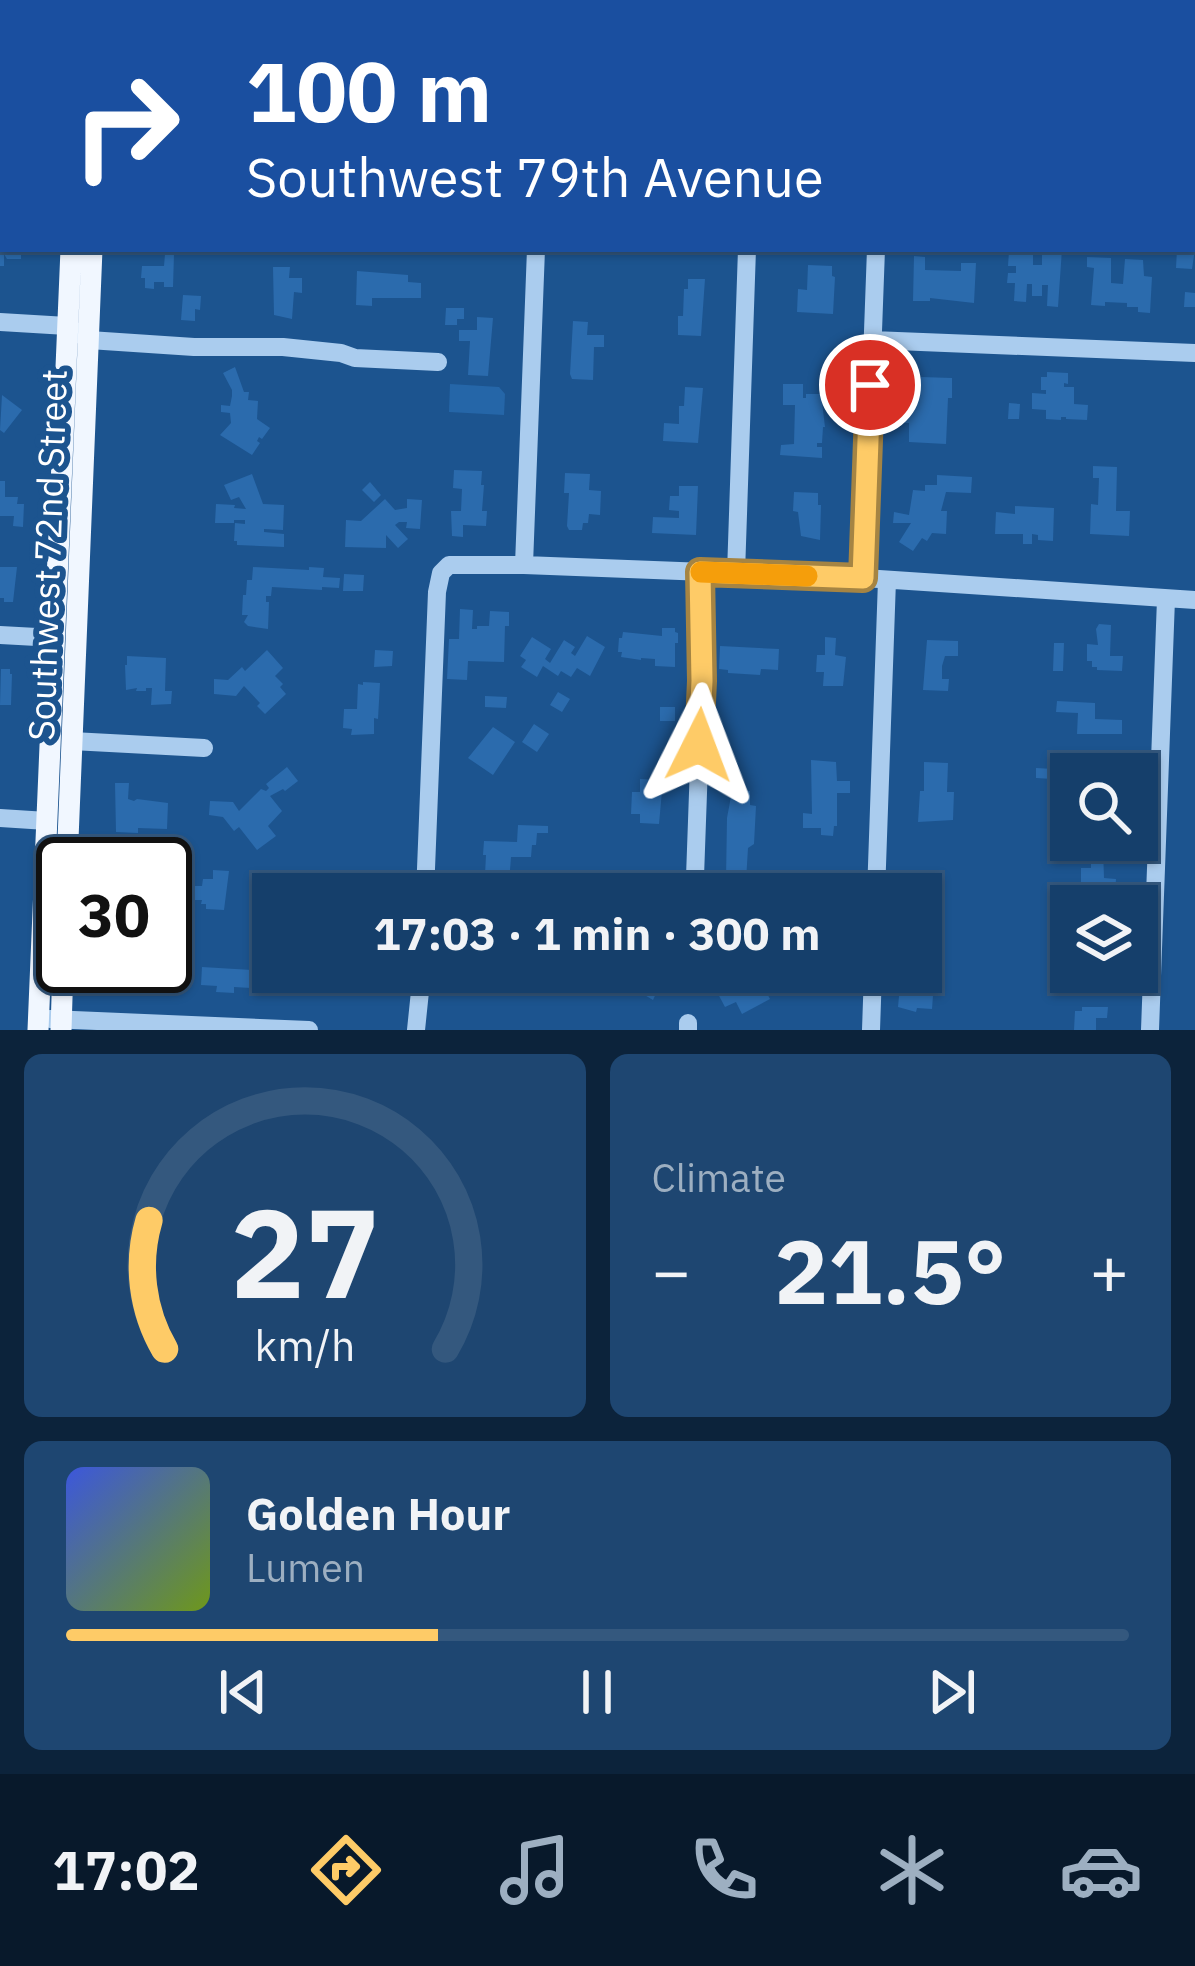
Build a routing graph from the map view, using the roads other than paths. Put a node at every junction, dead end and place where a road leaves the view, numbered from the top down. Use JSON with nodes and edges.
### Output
{"nodes":[{"id":1,"x":70,"y":252,"type":"edge"},
{"id":2,"x":92,"y":252,"type":"edge"},
{"id":3,"x":536,"y":252,"type":"edge"},
{"id":4,"x":747,"y":252,"type":"edge"},
{"id":5,"x":876,"y":252,"type":"edge"},
{"id":6,"x":0,"y":322,"type":"edge"},
{"id":7,"x":68,"y":326,"type":"junction"},
{"id":8,"x":88,"y":340,"type":"junction"},
{"id":9,"x":872,"y":340,"type":"junction"},
{"id":10,"x":1195,"y":352,"type":"edge"},
{"id":11,"x":438,"y":362,"type":"dead end"},
{"id":12,"x":524,"y":565,"type":"junction"},
{"id":13,"x":700,"y":572,"type":"junction"},
{"id":14,"x":736,"y":573,"type":"junction"},
{"id":15,"x":863,"y":578,"type":"junction"},
{"id":16,"x":887,"y":580,"type":"junction"},
{"id":17,"x":1166,"y":599,"type":"junction"},
{"id":18,"x":1195,"y":600,"type":"edge"},
{"id":19,"x":0,"y":635,"type":"edge"},
{"id":20,"x":55,"y":638,"type":"junction"},
{"id":21,"x":72,"y":741,"type":"junction"},
{"id":22,"x":204,"y":748,"type":"dead end"},
{"id":23,"x":0,"y":818,"type":"edge"},
{"id":24,"x":58,"y":821,"type":"junction"},
{"id":25,"x":62,"y":837,"type":"edge"},
{"id":26,"x":426,"y":873,"type":"edge"},
{"id":27,"x":695,"y":873,"type":"edge"},
{"id":28,"x":877,"y":873,"type":"edge"},
{"id":29,"x":56,"y":993,"type":"edge"},
{"id":30,"x":420,"y":993,"type":"edge"},
{"id":31,"x":872,"y":993,"type":"edge"},
{"id":32,"x":49,"y":1024,"type":"edge"},
{"id":33,"x":309,"y":1030,"type":"edge"},
{"id":34,"x":416,"y":1030,"type":"edge"},
{"id":35,"x":871,"y":1030,"type":"edge"},
{"id":36,"x":1150,"y":1030,"type":"edge"}],
"edges":[{"from":1,"to":7,"type":"main road","name":"Southwest 72nd Street"},
{"from":2,"to":8,"type":"main road","name":"Southwest 72nd Street"},
{"from":3,"to":12,"type":"street"},
{"from":4,"to":14,"type":"street"},
{"from":5,"to":9,"type":"street"},
{"from":6,"to":7,"type":"street"},
{"from":7,"to":8,"type":"street"},
{"from":7,"to":20,"type":"main road","name":"Southwest 72nd Street"},
{"from":8,"to":11,"type":"street"},
{"from":8,"to":21,"type":"main road","name":"Southwest 72nd Street"},
{"from":9,"to":10,"type":"street"},
{"from":9,"to":15,"type":"street"},
{"from":12,"to":13,"type":"street"},
{"from":12,"to":26,"type":"street"},
{"from":13,"to":14,"type":"street"},
{"from":13,"to":27,"type":"street"},
{"from":14,"to":15,"type":"street"},
{"from":15,"to":16,"type":"street"},
{"from":16,"to":17,"type":"street"},
{"from":16,"to":28,"type":"street"},
{"from":17,"to":18,"type":"street"},
{"from":17,"to":36,"type":"street"},
{"from":19,"to":20,"type":"street"},
{"from":20,"to":24,"type":"main road","name":"Southwest 72nd Street"},
{"from":21,"to":22,"type":"street"},
{"from":21,"to":24,"type":"main road","name":"Southwest 72nd Street"},
{"from":23,"to":24,"type":"street"},
{"from":24,"to":25,"type":"main road","name":"Southwest 72nd Street"},
{"from":24,"to":32,"type":"main road","name":"Southwest 72nd Street"},
{"from":29,"to":32,"type":"main road"},
{"from":30,"to":34,"type":"street"},
{"from":31,"to":35,"type":"street"},
{"from":32,"to":33,"type":"street"}]}
